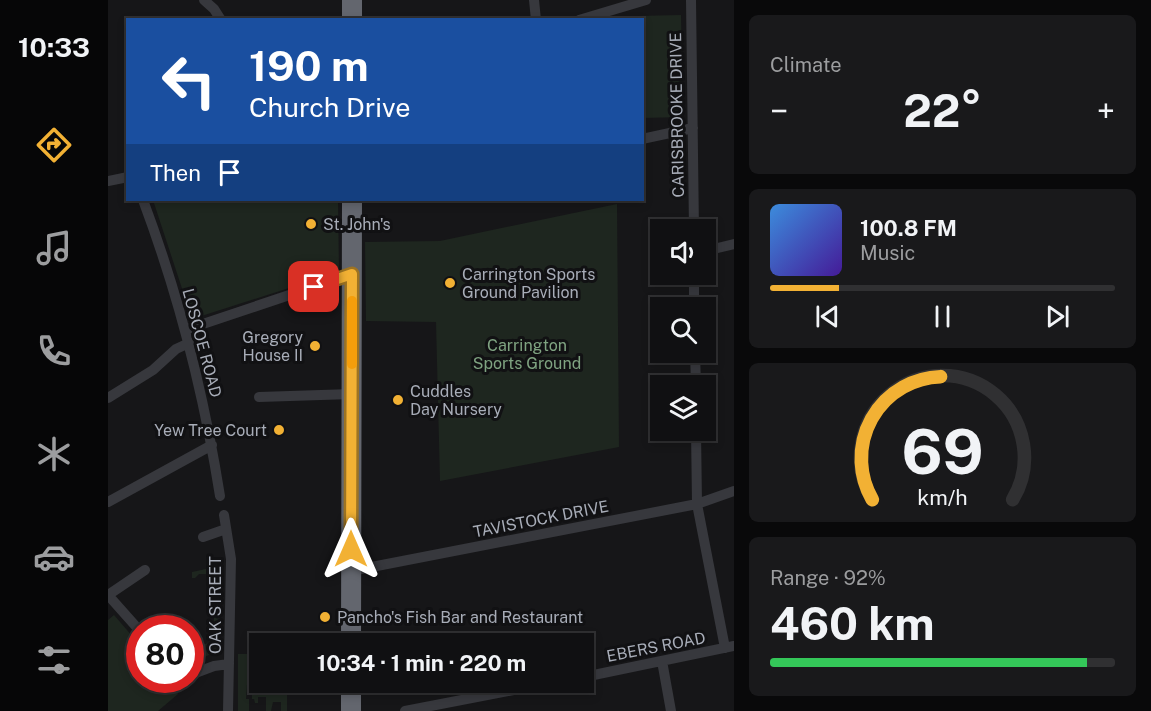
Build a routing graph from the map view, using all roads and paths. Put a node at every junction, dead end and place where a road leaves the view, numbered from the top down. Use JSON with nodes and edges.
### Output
{"nodes":[{"id":1,"x":204,"y":0,"type":"edge"},
{"id":2,"x":352,"y":0,"type":"edge"},
{"id":3,"x":534,"y":0,"type":"edge"},
{"id":4,"x":646,"y":0,"type":"edge"},
{"id":5,"x":691,"y":0,"type":"edge"},
{"id":6,"x":220,"y":18,"type":"edge"},
{"id":7,"x":352,"y":18,"type":"edge"},
{"id":8,"x":536,"y":18,"type":"edge"},
{"id":9,"x":586,"y":18,"type":"edge"},
{"id":10,"x":693,"y":128,"type":"junction"},
{"id":11,"x":644,"y":139,"type":"edge"},
{"id":12,"x":126,"y":177,"type":"edge"},
{"id":13,"x":108,"y":181,"type":"edge"},
{"id":14,"x":143,"y":201,"type":"edge"},
{"id":15,"x":352,"y":201,"type":"edge"},
{"id":16,"x":694,"y":219,"type":"edge"},
{"id":17,"x":734,"y":244,"type":"edge"},
{"id":18,"x":716,"y":248,"type":"edge"},
{"id":19,"x":352,"y":274,"type":"junction"},
{"id":20,"x":185,"y":330,"type":"junction"},
{"id":21,"x":189,"y":343,"type":"junction"},
{"id":22,"x":352,"y":394,"type":"junction"},
{"id":23,"x":259,"y":397,"type":"dead end"},
{"id":24,"x":108,"y":398,"type":"edge"},
{"id":25,"x":696,"y":441,"type":"edge"},
{"id":26,"x":212,"y":445,"type":"junction"},
{"id":27,"x":734,"y":490,"type":"edge"},
{"id":28,"x":220,"y":496,"type":"dead end"},
{"id":29,"x":108,"y":502,"type":"edge"},
{"id":30,"x":697,"y":504,"type":"junction"},
{"id":31,"x":224,"y":515,"type":"dead end"},
{"id":32,"x":226,"y":529,"type":"junction"},
{"id":33,"x":203,"y":537,"type":"dead end"},
{"id":34,"x":145,"y":570,"type":"dead end"},
{"id":35,"x":351,"y":571,"type":"junction"},
{"id":36,"x":108,"y":595,"type":"edge"},
{"id":37,"x":126,"y":615,"type":"edge"},
{"id":38,"x":351,"y":633,"type":"edge"},
{"id":39,"x":730,"y":647,"type":"edge"},
{"id":40,"x":662,"y":661,"type":"junction"},
{"id":41,"x":229,"y":664,"type":"junction"},
{"id":42,"x":204,"y":670,"type":"edge"},
{"id":43,"x":594,"y":675,"type":"edge"},
{"id":44,"x":351,"y":693,"type":"edge"},
{"id":45,"x":503,"y":693,"type":"edge"},
{"id":46,"x":479,"y":698,"type":"junction"},
{"id":47,"x":228,"y":711,"type":"edge"},
{"id":48,"x":351,"y":711,"type":"edge"},
{"id":49,"x":405,"y":711,"type":"edge"},
{"id":50,"x":479,"y":711,"type":"edge"},
{"id":51,"x":671,"y":711,"type":"edge"}],
"edges":[{"from":1,"to":6,"type":"street"},
{"from":2,"to":7,"type":"highway"},
{"from":3,"to":8,"type":"street"},
{"from":4,"to":9,"type":"street"},
{"from":5,"to":10,"type":"street","name":"CARISBROOKE DRIVE"},
{"from":10,"to":11,"type":"street"},
{"from":10,"to":16,"type":"street","name":"CARISBROOKE DRIVE"},
{"from":12,"to":13,"type":"street"},
{"from":14,"to":20,"type":"street","name":"LOSCOE ROAD"},
{"from":15,"to":19,"type":"highway"},
{"from":17,"to":18,"type":"street"},
{"from":19,"to":20,"type":"street"},
{"from":19,"to":22,"type":"highway"},
{"from":20,"to":21,"type":"street","name":"LOSCOE ROAD"},
{"from":21,"to":24,"type":"street"},
{"from":21,"to":26,"type":"street","name":"LOSCOE ROAD"},
{"from":22,"to":23,"type":"street"},
{"from":22,"to":35,"type":"highway"},
{"from":25,"to":30,"type":"street"},
{"from":26,"to":28,"type":"street","name":"LOSCOE ROAD"},
{"from":26,"to":29,"type":"street"},
{"from":27,"to":30,"type":"street","name":"TAVISTOCK DRIVE"},
{"from":30,"to":35,"type":"street","name":"TAVISTOCK DRIVE"},
{"from":30,"to":39,"type":"street"},
{"from":31,"to":32,"type":"street"},
{"from":32,"to":33,"type":"street"},
{"from":32,"to":41,"type":"street","name":"OAK STREET"},
{"from":34,"to":36,"type":"street"},
{"from":35,"to":38,"type":"highway"},
{"from":36,"to":37,"type":"street"},
{"from":39,"to":40,"type":"street","name":"EBERS ROAD"},
{"from":40,"to":43,"type":"street","name":"EBERS ROAD"},
{"from":40,"to":51,"type":"street"},
{"from":41,"to":42,"type":"street"},
{"from":41,"to":47,"type":"street","name":"OAK STREET"},
{"from":44,"to":48,"type":"highway"},
{"from":45,"to":46,"type":"street"},
{"from":46,"to":49,"type":"street"},
{"from":46,"to":50,"type":"street"}]}
